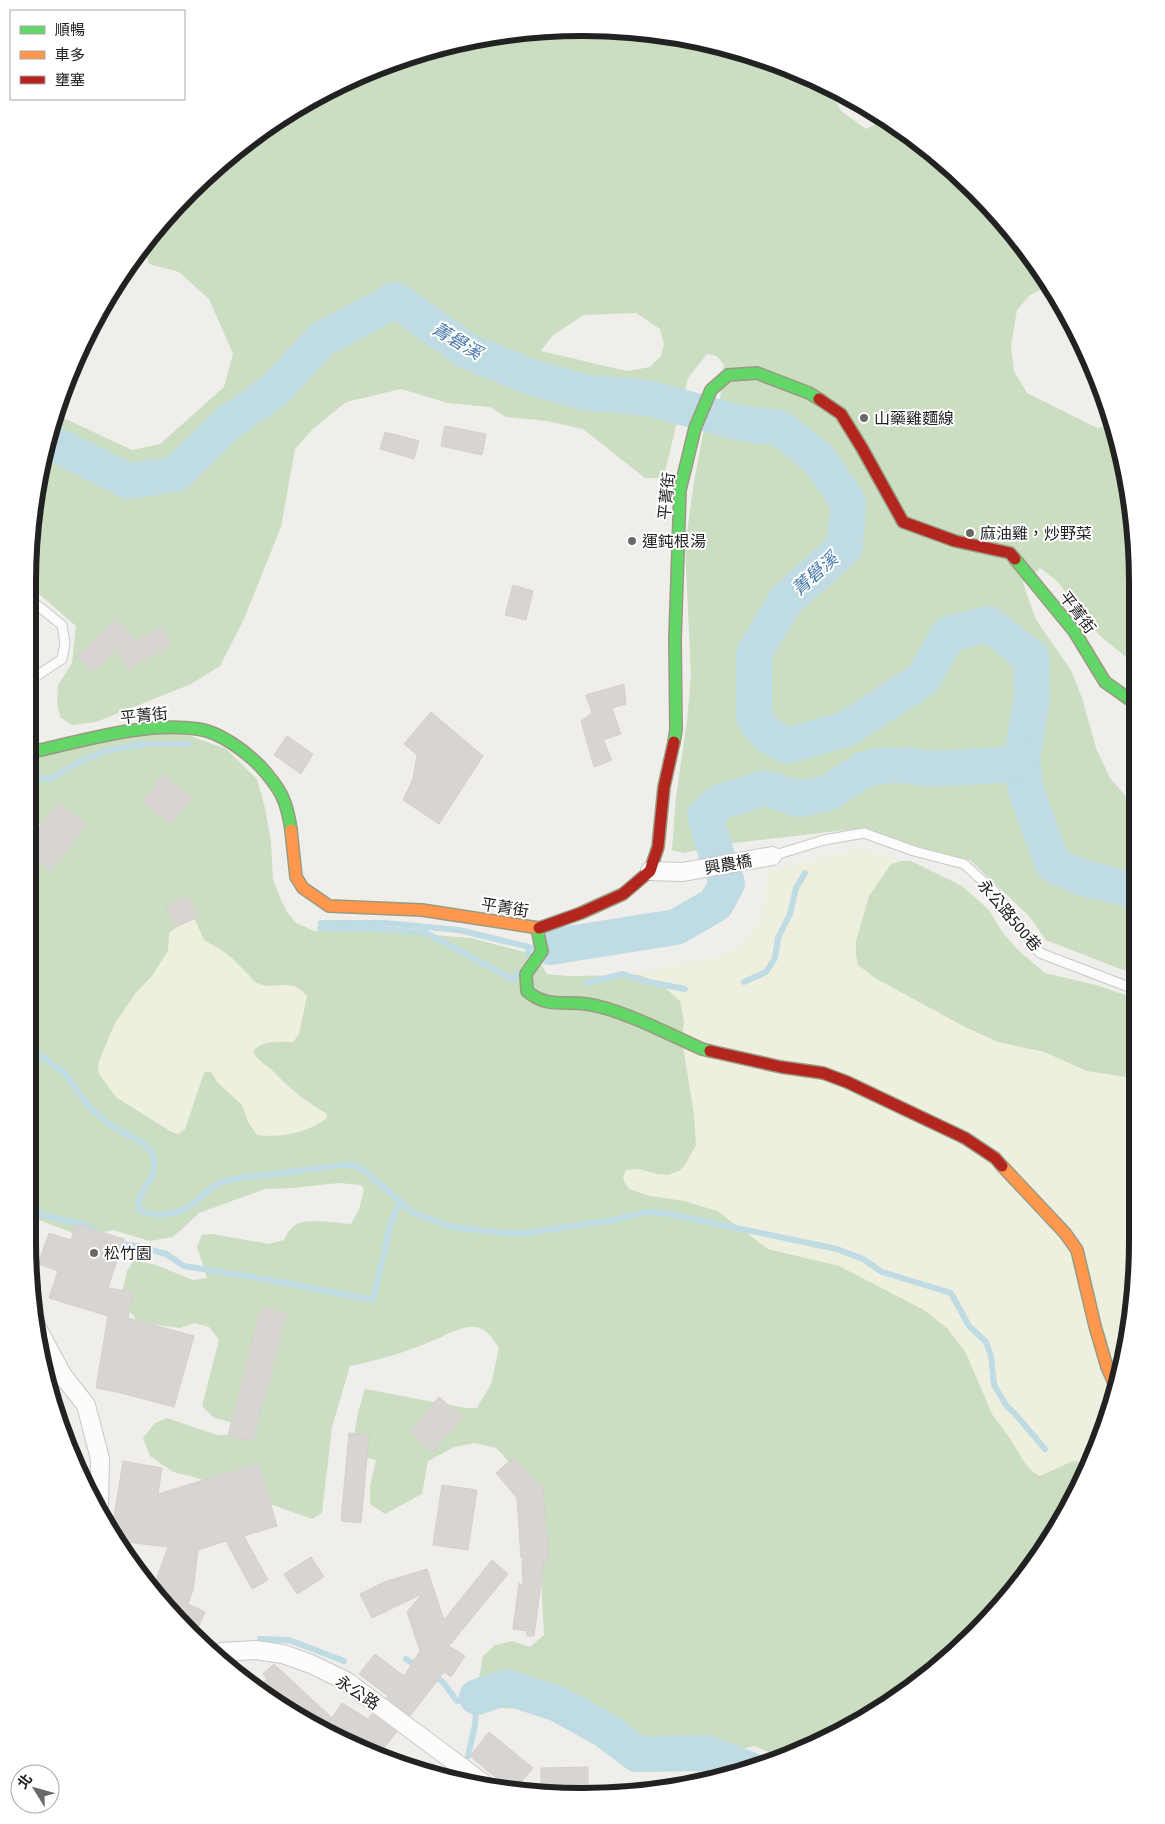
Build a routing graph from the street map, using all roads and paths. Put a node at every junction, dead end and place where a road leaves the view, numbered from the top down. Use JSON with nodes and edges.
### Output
{"nodes":[{"id":1,"x":36,"y":603,"type":"edge"},
{"id":2,"x":36,"y":676,"type":"edge"},
{"id":3,"x":1129,"y":699,"type":"edge"},
{"id":4,"x":36,"y":751,"type":"edge"},
{"id":5,"x":772,"y":856,"type":"joint"},
{"id":6,"x":650,"y":870,"type":"junction"},
{"id":7,"x":537,"y":929,"type":"junction"},
{"id":8,"x":1129,"y":987,"type":"edge"},
{"id":9,"x":47,"y":1346,"type":"edge"},
{"id":10,"x":1111,"y":1377,"type":"edge"},
{"id":11,"x":99,"y":1495,"type":"edge"},
{"id":12,"x":222,"y":1652,"type":"edge"},
{"id":13,"x":474,"y":1777,"type":"edge"}],
"edges":[{"from":1,"to":2,"type":"lane"},
{"from":3,"to":6,"type":"street","name":"平菁街"},
{"from":4,"to":7,"type":"street","name":"平菁街"},
{"from":5,"to":6,"type":"street","name":"興農橋"},
{"from":5,"to":8,"type":"lane","name":"永公路500巷"},
{"from":6,"to":7,"type":"street","name":"平菁街"},
{"from":7,"to":10,"type":"street"},
{"from":9,"to":11,"type":"street"},
{"from":12,"to":13,"type":"street","name":"永公路"}]}
